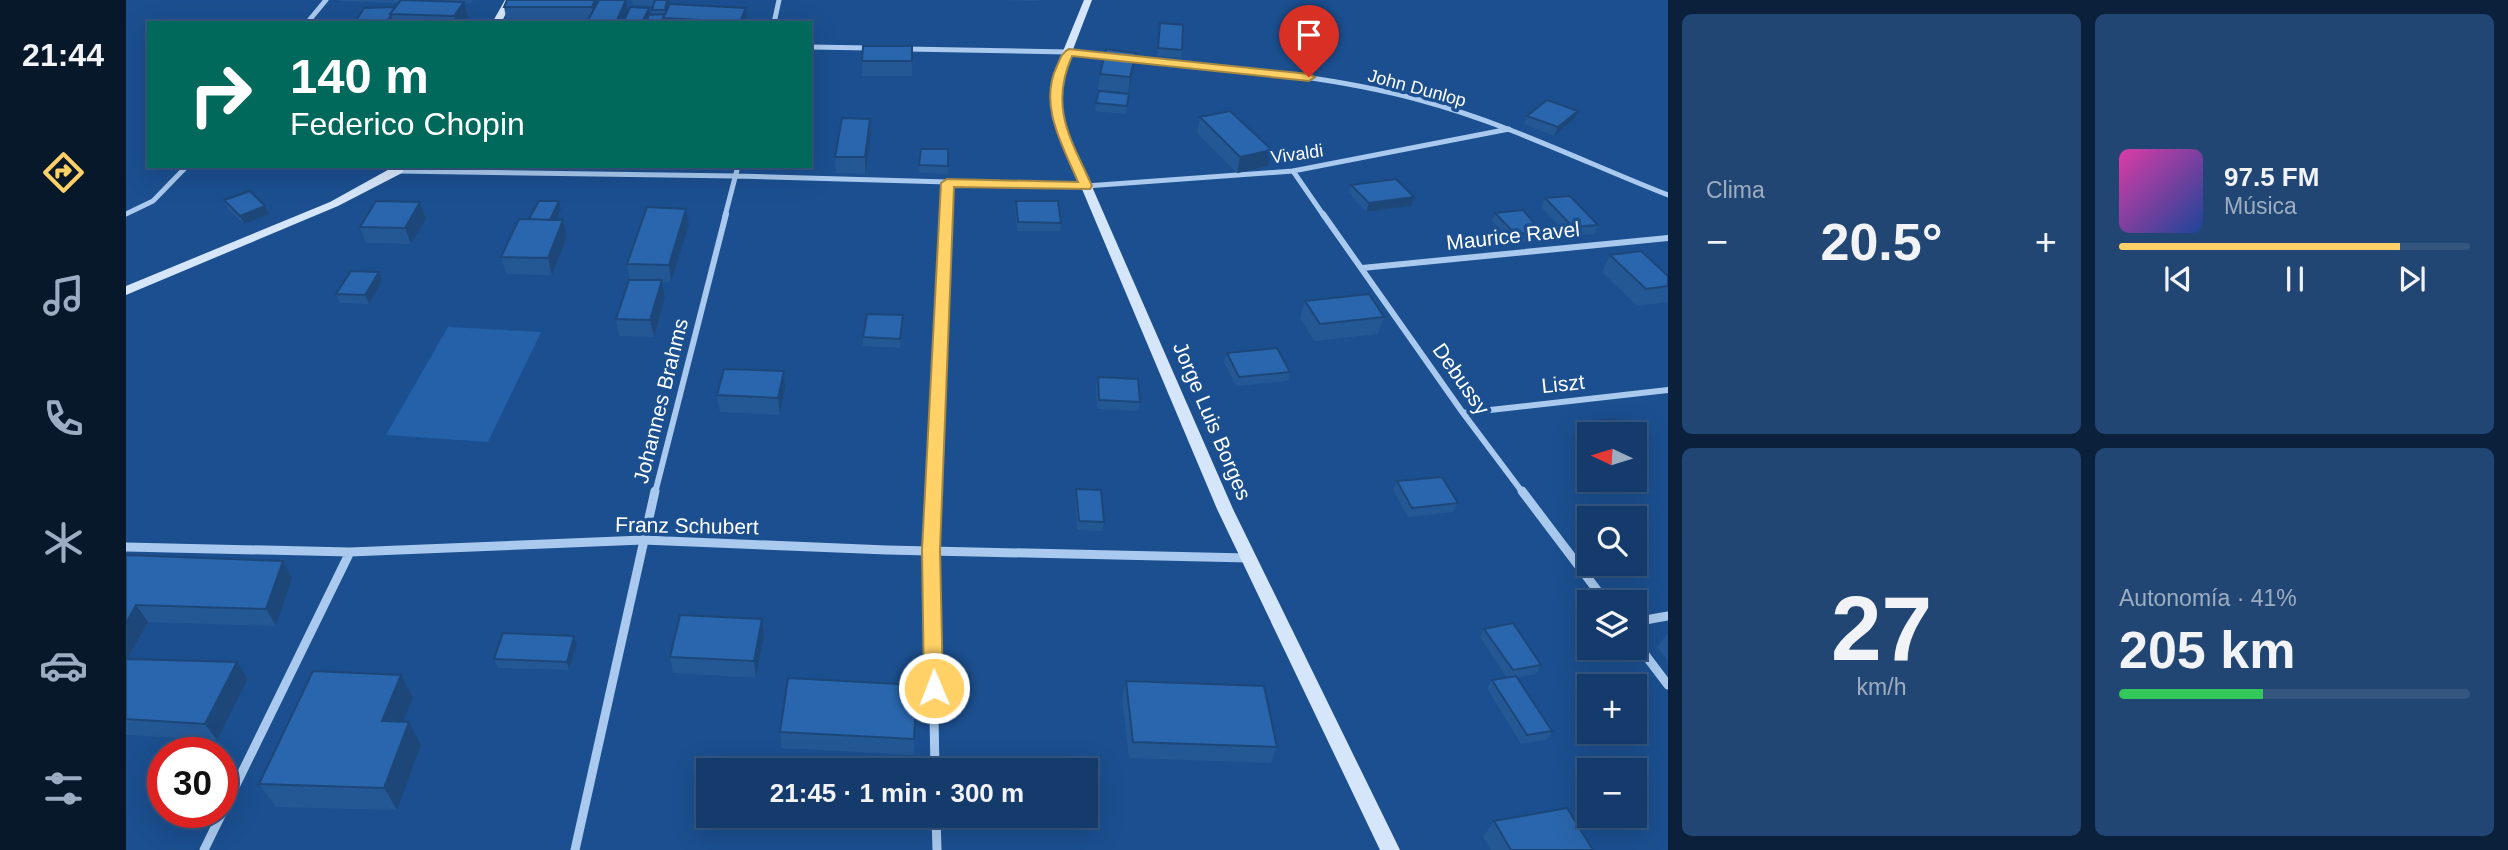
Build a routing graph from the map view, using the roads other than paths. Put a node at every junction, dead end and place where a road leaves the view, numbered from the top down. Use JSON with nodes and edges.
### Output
{"nodes":[{"id":1,"x":326,"y":0,"type":"edge"},
{"id":2,"x":509,"y":0,"type":"edge"},
{"id":3,"x":779,"y":0,"type":"edge"},
{"id":4,"x":1088,"y":0,"type":"edge"},
{"id":5,"x":309,"y":21,"type":"edge"},
{"id":6,"x":497,"y":21,"type":"edge"},
{"id":7,"x":774,"y":21,"type":"edge"},
{"id":8,"x":812,"y":47,"type":"edge"},
{"id":9,"x":878,"y":48,"type":"edge"},
{"id":10,"x":892,"y":48,"type":"edge"},
{"id":11,"x":1069,"y":52,"type":"junction"},
{"id":12,"x":1509,"y":129,"type":"junction"},
{"id":13,"x":185,"y":168,"type":"edge"},
{"id":14,"x":738,"y":168,"type":"edge"},
{"id":15,"x":400,"y":169,"type":"edge"},
{"id":16,"x":1293,"y":171,"type":"junction"},
{"id":17,"x":736,"y":176,"type":"junction"},
{"id":18,"x":947,"y":183,"type":"junction"},
{"id":19,"x":1086,"y":186,"type":"junction"},
{"id":20,"x":1666,"y":195,"type":"edge"},
{"id":21,"x":126,"y":214,"type":"edge"},
{"id":22,"x":1668,"y":238,"type":"edge"},
{"id":23,"x":1362,"y":268,"type":"junction"},
{"id":24,"x":126,"y":291,"type":"edge"},
{"id":25,"x":1668,"y":390,"type":"edge"},
{"id":26,"x":1463,"y":413,"type":"junction"},
{"id":27,"x":643,"y":540,"type":"junction"},
{"id":28,"x":126,"y":547,"type":"edge"},
{"id":29,"x":931,"y":550,"type":"junction"},
{"id":30,"x":350,"y":552,"type":"junction"},
{"id":31,"x":1248,"y":558,"type":"junction"},
{"id":32,"x":1597,"y":590,"type":"edge"},
{"id":33,"x":1668,"y":617,"type":"edge"},
{"id":34,"x":1647,"y":620,"type":"edge"},
{"id":35,"x":1647,"y":657,"type":"edge"},
{"id":36,"x":1668,"y":685,"type":"edge"},
{"id":37,"x":935,"y":758,"type":"edge"},
{"id":38,"x":936,"y":828,"type":"edge"},
{"id":39,"x":204,"y":850,"type":"edge"},
{"id":40,"x":575,"y":850,"type":"edge"},
{"id":41,"x":937,"y":850,"type":"edge"},
{"id":42,"x":1390,"y":850,"type":"edge"}],
"edges":[{"from":1,"to":5,"type":"street"},
{"from":2,"to":6,"type":"street"},
{"from":3,"to":7,"type":"street"},
{"from":4,"to":11,"type":"street","name":"Jorge Luis Borges"},
{"from":8,"to":9,"type":"street"},
{"from":10,"to":11,"type":"street","name":"John Dunlop"},
{"from":11,"to":12,"type":"street","name":"John Dunlop"},
{"from":11,"to":19,"type":"street","name":"Jorge Luis Borges"},
{"from":12,"to":16,"type":"street","name":"Vivaldi"},
{"from":12,"to":20,"type":"street","name":"John Dunlop"},
{"from":13,"to":21,"type":"street"},
{"from":14,"to":17,"type":"street","name":"Johannes Brahms"},
{"from":15,"to":17,"type":"street","name":"Vivaldi"},
{"from":15,"to":24,"type":"street"},
{"from":16,"to":19,"type":"street","name":"Vivaldi"},
{"from":16,"to":23,"type":"street","name":"Debussy"},
{"from":17,"to":18,"type":"street","name":"Vivaldi"},
{"from":17,"to":27,"type":"street","name":"Johannes Brahms"},
{"from":18,"to":19,"type":"street","name":"Vivaldi"},
{"from":18,"to":29,"type":"street"},
{"from":19,"to":31,"type":"street","name":"Jorge Luis Borges"},
{"from":22,"to":23,"type":"street","name":"Maurice Ravel"},
{"from":23,"to":26,"type":"street","name":"Debussy"},
{"from":25,"to":26,"type":"street","name":"Liszt"},
{"from":26,"to":32,"type":"street","name":"Debussy"},
{"from":27,"to":29,"type":"street","name":"Franz Schubert"},
{"from":27,"to":30,"type":"street","name":"Franz Schubert"},
{"from":27,"to":40,"type":"street","name":"Johannes Brahms"},
{"from":28,"to":30,"type":"street","name":"Franz Schubert"},
{"from":29,"to":31,"type":"street","name":"Franz Schubert"},
{"from":29,"to":37,"type":"street"},
{"from":30,"to":39,"type":"street"},
{"from":31,"to":42,"type":"street","name":"Jorge Luis Borges"},
{"from":33,"to":34,"type":"street"},
{"from":35,"to":36,"type":"street"},
{"from":38,"to":41,"type":"street"}]}
